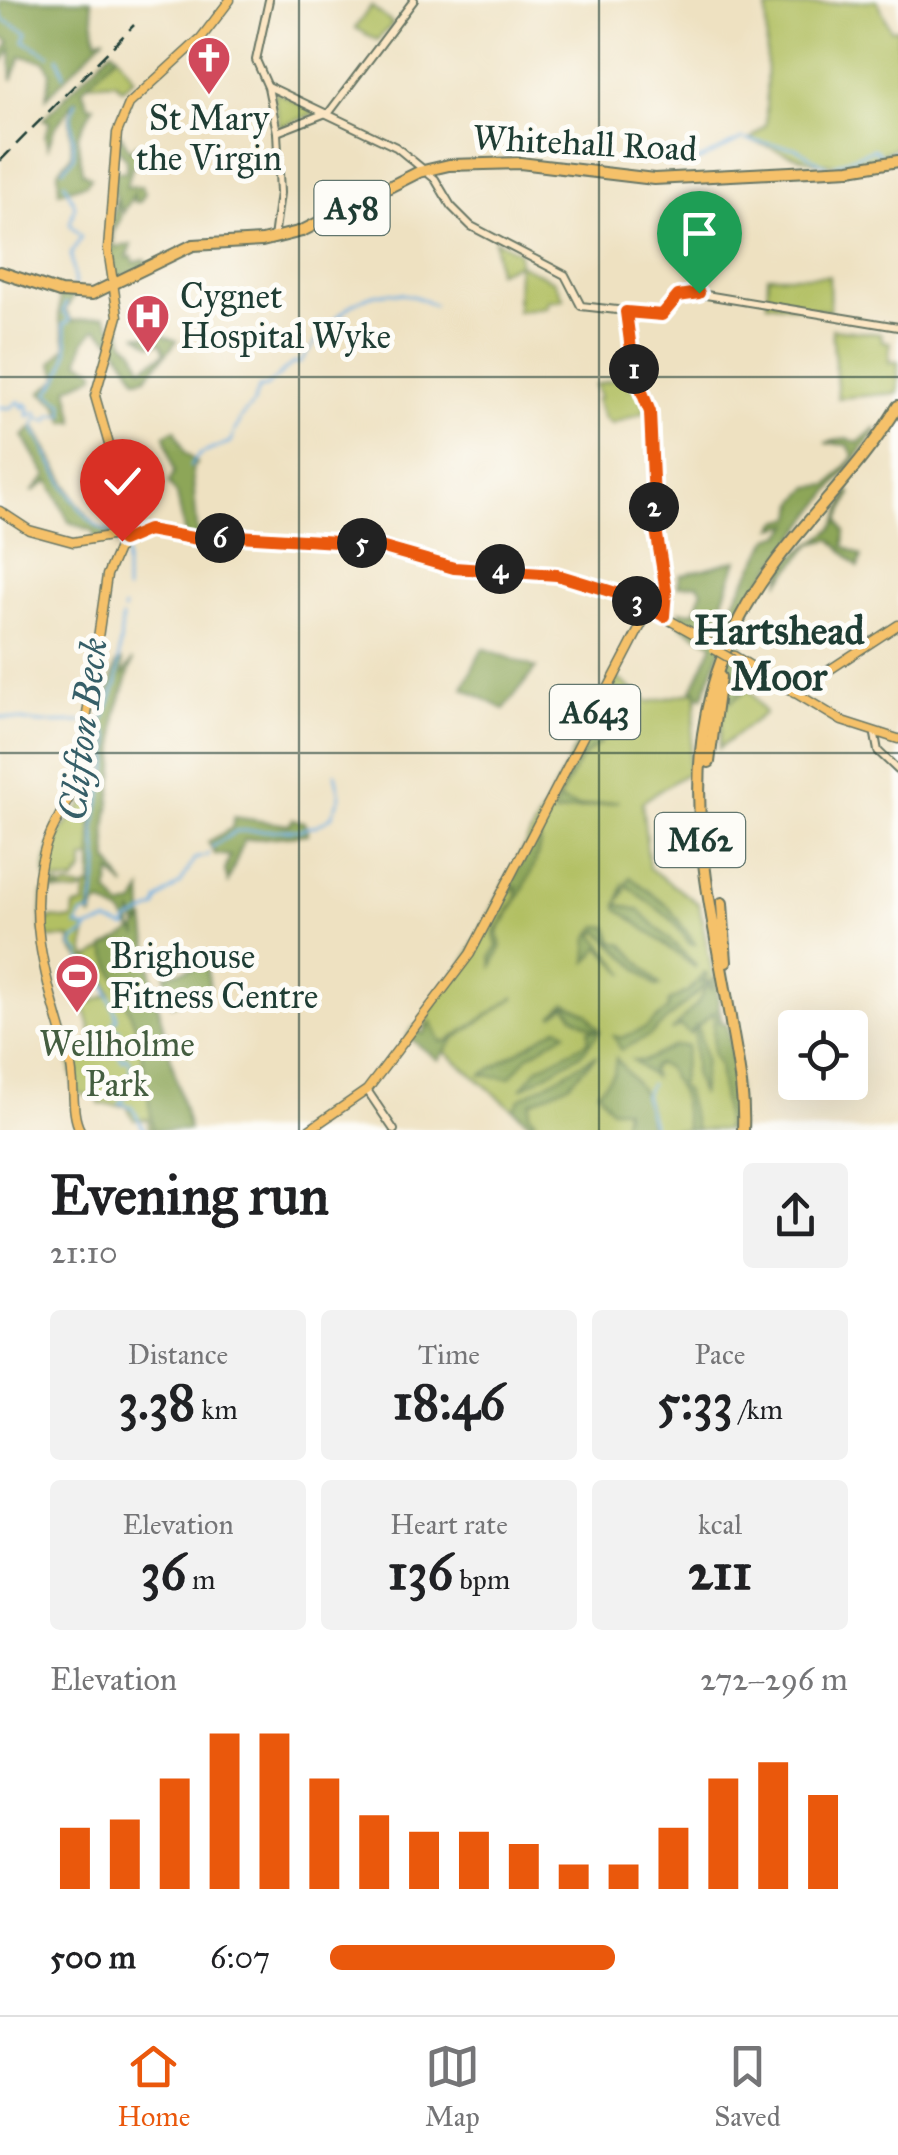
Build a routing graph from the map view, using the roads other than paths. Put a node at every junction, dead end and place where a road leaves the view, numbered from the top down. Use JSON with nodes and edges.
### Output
{"nodes":[{"id":1,"x":230,"y":0,"type":"edge"},
{"id":2,"x":269,"y":0,"type":"edge"},
{"id":3,"x":414,"y":0,"type":"edge"},
{"id":4,"x":268,"y":86,"type":"junction"},
{"id":5,"x":327,"y":113,"type":"junction"},
{"id":6,"x":277,"y":132,"type":"junction"},
{"id":7,"x":898,"y":161,"type":"edge"},
{"id":8,"x":426,"y":170,"type":"junction"},
{"id":9,"x":274,"y":238,"type":"junction"},
{"id":10,"x":0,"y":272,"type":"edge"},
{"id":11,"x":116,"y":284,"type":"junction"},
{"id":12,"x":626,"y":312,"type":"junction"},
{"id":13,"x":898,"y":326,"type":"edge"},
{"id":14,"x":898,"y":406,"type":"edge"},
{"id":15,"x":898,"y":416,"type":"edge"},
{"id":16,"x":0,"y":511,"type":"edge"},
{"id":17,"x":122,"y":539,"type":"junction"},
{"id":18,"x":610,"y":590,"type":"junction"},
{"id":19,"x":648,"y":610,"type":"junction"},
{"id":20,"x":663,"y":618,"type":"junction"},
{"id":21,"x":898,"y":625,"type":"edge"},
{"id":22,"x":721,"y":671,"type":"junction"},
{"id":23,"x":794,"y":693,"type":"junction"},
{"id":24,"x":708,"y":698,"type":"junction"},
{"id":25,"x":875,"y":735,"type":"junction"},
{"id":26,"x":898,"y":739,"type":"edge"},
{"id":27,"x":709,"y":762,"type":"dead end"},
{"id":28,"x":898,"y":770,"type":"edge"},
{"id":29,"x":691,"y":776,"type":"dead end"},
{"id":30,"x":702,"y":901,"type":"dead end"},
{"id":31,"x":722,"y":903,"type":"dead end"},
{"id":32,"x":724,"y":973,"type":"junction"},
{"id":33,"x":367,"y":1090,"type":"junction"},
{"id":34,"x":80,"y":1130,"type":"edge"},
{"id":35,"x":308,"y":1130,"type":"edge"},
{"id":36,"x":394,"y":1130,"type":"edge"},
{"id":37,"x":745,"y":1130,"type":"edge"}],
"edges":[{"from":1,"to":11,"type":"main road"},
{"from":2,"to":4,"type":"main road"},
{"from":3,"to":5,"type":"main road"},
{"from":4,"to":5,"type":"main road"},
{"from":4,"to":6,"type":"main road"},
{"from":5,"to":6,"type":"main road"},
{"from":5,"to":8,"type":"main road"},
{"from":6,"to":9,"type":"main road"},
{"from":7,"to":8,"type":"highway","name":"Whitehall Road","number":"A58"},
{"from":8,"to":9,"type":"highway","name":"Whitehall Road","number":"A58"},
{"from":8,"to":12,"type":"main road"},
{"from":9,"to":11,"type":"highway","name":"Whitehall Road","number":"A58"},
{"from":10,"to":11,"type":"highway","name":"Whitehall Road","number":"A58"},
{"from":11,"to":17,"type":"main road"},
{"from":12,"to":13,"type":"main road"},
{"from":12,"to":20,"type":"main road"},
{"from":14,"to":24,"type":"highway","number":"M62"},
{"from":15,"to":22,"type":"highway","number":"M62"},
{"from":16,"to":17,"type":"main road"},
{"from":17,"to":18,"type":"main road"},
{"from":17,"to":34,"type":"main road"},
{"from":18,"to":19,"type":"main road"},
{"from":18,"to":19,"type":"main road"},
{"from":19,"to":20,"type":"main road"},
{"from":19,"to":33,"type":"main road","number":"A643"},
{"from":20,"to":23,"type":"main road","bridge":true},
{"from":21,"to":23,"type":"main road"},
{"from":22,"to":27,"type":"highway"},
{"from":22,"to":32,"type":"highway","number":"M62"},
{"from":23,"to":25,"type":"main road"},
{"from":24,"to":29,"type":"highway"},
{"from":24,"to":32,"type":"highway","number":"M62"},
{"from":25,"to":26,"type":"main road"},
{"from":25,"to":28,"type":"main road"},
{"from":30,"to":32,"type":"highway"},
{"from":31,"to":32,"type":"highway"},
{"from":32,"to":37,"type":"highway","number":"M62"},
{"from":33,"to":35,"type":"main road","number":"A643"},
{"from":33,"to":36,"type":"main road"}]}
